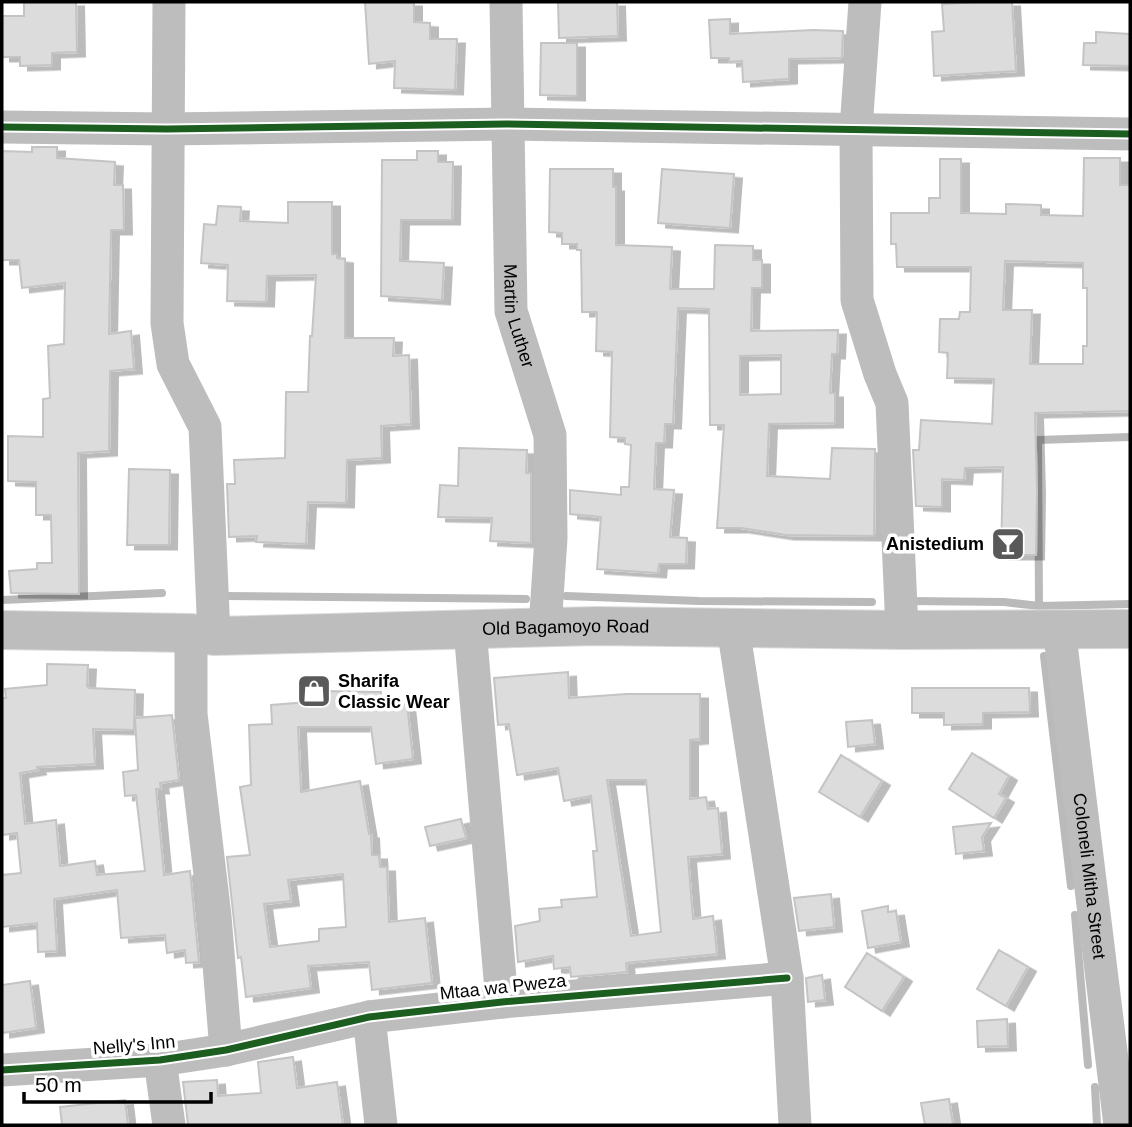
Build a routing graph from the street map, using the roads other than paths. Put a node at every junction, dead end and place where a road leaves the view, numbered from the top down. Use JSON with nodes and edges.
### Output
{"nodes":[{"id":1,"x":169,"y":2,"type":"edge"},
{"id":2,"x":506,"y":2,"type":"edge"},
{"id":3,"x":865,"y":2,"type":"edge"},
{"id":4,"x":506,"y":124,"type":"junction"},
{"id":5,"x":2,"y":127,"type":"edge"},
{"id":6,"x":167,"y":128,"type":"junction"},
{"id":7,"x":856,"y":129,"type":"junction"},
{"id":8,"x":1130,"y":134,"type":"edge"},
{"id":9,"x":733,"y":627,"type":"junction"},
{"id":10,"x":545,"y":628,"type":"junction"},
{"id":11,"x":1059,"y":628,"type":"junction"},
{"id":12,"x":470,"y":629,"type":"junction"},
{"id":13,"x":1130,"y":629,"type":"edge"},
{"id":14,"x":2,"y":630,"type":"edge"},
{"id":15,"x":902,"y":630,"type":"junction"},
{"id":16,"x":202,"y":634,"type":"junction"},
{"id":17,"x":787,"y":978,"type":"junction"},
{"id":18,"x":502,"y":1002,"type":"junction"},
{"id":19,"x":369,"y":1017,"type":"junction"},
{"id":20,"x":226,"y":1050,"type":"junction"},
{"id":21,"x":160,"y":1060,"type":"junction"},
{"id":22,"x":2,"y":1070,"type":"edge"},
{"id":23,"x":169,"y":1125,"type":"edge"},
{"id":24,"x":381,"y":1125,"type":"edge"},
{"id":25,"x":795,"y":1125,"type":"edge"},
{"id":26,"x":1120,"y":1125,"type":"edge"}],
"edges":[{"from":1,"to":6,"type":"street"},
{"from":2,"to":4,"type":"street","name":"Martin Luther"},
{"from":3,"to":7,"type":"street"},
{"from":4,"to":6,"type":"street"},
{"from":4,"to":7,"type":"street"},
{"from":4,"to":10,"type":"street","name":"Martin Luther"},
{"from":5,"to":6,"type":"street"},
{"from":6,"to":16,"type":"street"},
{"from":7,"to":8,"type":"street"},
{"from":7,"to":15,"type":"street"},
{"from":9,"to":10,"type":"main road","name":"Old Bagamoyo Road"},
{"from":9,"to":15,"type":"main road","name":"Old Bagamoyo Road"},
{"from":9,"to":17,"type":"street"},
{"from":10,"to":12,"type":"main road","name":"Old Bagamoyo Road"},
{"from":11,"to":13,"type":"main road","name":"Old Bagamoyo Road"},
{"from":11,"to":15,"type":"main road","name":"Old Bagamoyo Road"},
{"from":11,"to":26,"type":"street","name":"Coloneli Mitha Street"},
{"from":12,"to":16,"type":"main road","name":"Old Bagamoyo Road"},
{"from":12,"to":18,"type":"street"},
{"from":14,"to":16,"type":"main road","name":"Old Bagamoyo Road"},
{"from":16,"to":20,"type":"street"},
{"from":17,"to":18,"type":"street","name":"Mtaa wa Pweza"},
{"from":17,"to":25,"type":"street"},
{"from":18,"to":19,"type":"street","name":"Mtaa wa Pweza"},
{"from":19,"to":20,"type":"street","name":"Mtaa wa Pweza"},
{"from":19,"to":24,"type":"street"},
{"from":20,"to":21,"type":"street","name":"Nelly's Inn"},
{"from":21,"to":22,"type":"street","name":"Nelly's Inn"},
{"from":21,"to":23,"type":"street"}]}
